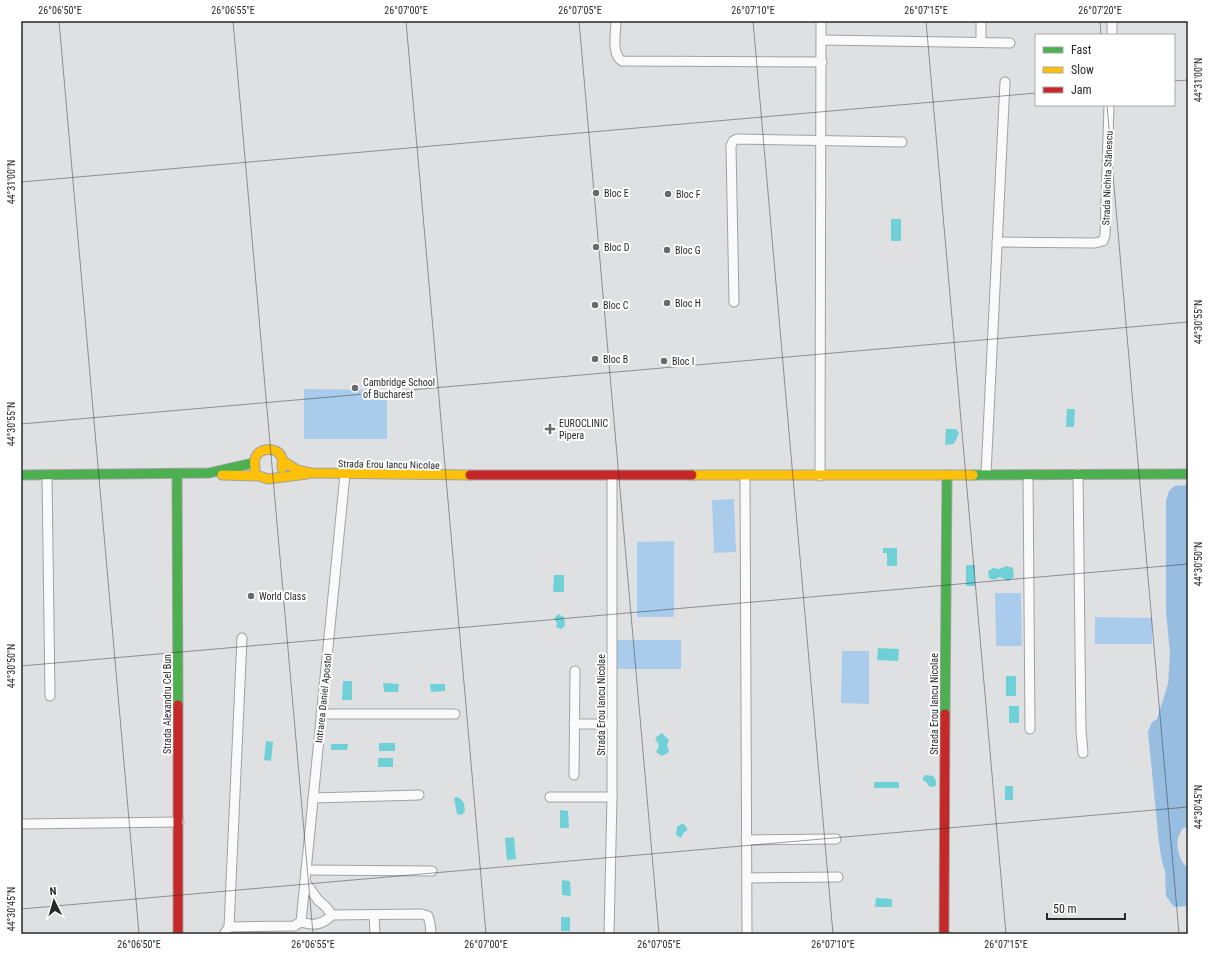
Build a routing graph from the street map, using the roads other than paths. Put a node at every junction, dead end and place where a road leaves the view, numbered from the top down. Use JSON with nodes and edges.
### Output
{"nodes":[{"id":1,"x":616,"y":21,"type":"edge"},
{"id":2,"x":822,"y":21,"type":"edge"},
{"id":3,"x":981,"y":21,"type":"edge"},
{"id":4,"x":1112,"y":21,"type":"edge"},
{"id":5,"x":1112,"y":34,"type":"edge"},
{"id":6,"x":822,"y":40,"type":"junction"},
{"id":7,"x":981,"y":42,"type":"junction"},
{"id":8,"x":1010,"y":43,"type":"dead end"},
{"id":9,"x":822,"y":62,"type":"junction"},
{"id":10,"x":1005,"y":82,"type":"dead end"},
{"id":11,"x":1109,"y":106,"type":"edge"},
{"id":12,"x":821,"y":140,"type":"junction"},
{"id":13,"x":902,"y":142,"type":"dead end"},
{"id":14,"x":997,"y":242,"type":"junction"},
{"id":15,"x":734,"y":302,"type":"dead end"},
{"id":16,"x":283,"y":461,"type":"junction"},
{"id":17,"x":253,"y":463,"type":"junction"},
{"id":18,"x":209,"y":473,"type":"junction"},
{"id":19,"x":311,"y":473,"type":"junction"},
{"id":20,"x":177,"y":474,"type":"junction"},
{"id":21,"x":345,"y":474,"type":"junction"},
{"id":22,"x":986,"y":474,"type":"junction"},
{"id":23,"x":1078,"y":474,"type":"junction"},
{"id":24,"x":1188,"y":474,"type":"edge"},
{"id":25,"x":21,"y":475,"type":"edge"},
{"id":26,"x":47,"y":475,"type":"junction"},
{"id":27,"x":947,"y":475,"type":"junction"},
{"id":28,"x":1028,"y":475,"type":"junction"},
{"id":29,"x":259,"y":476,"type":"junction"},
{"id":30,"x":612,"y":476,"type":"junction"},
{"id":31,"x":744,"y":476,"type":"junction"},
{"id":32,"x":820,"y":476,"type":"junction"},
{"id":33,"x":273,"y":478,"type":"junction"},
{"id":34,"x":242,"y":638,"type":"dead end"},
{"id":35,"x":574,"y":671,"type":"dead end"},
{"id":36,"x":50,"y":696,"type":"dead end"},
{"id":37,"x":321,"y":714,"type":"junction"},
{"id":38,"x":455,"y":714,"type":"dead end"},
{"id":39,"x":574,"y":724,"type":"junction"},
{"id":40,"x":612,"y":724,"type":"junction"},
{"id":41,"x":1030,"y":729,"type":"dead end"},
{"id":42,"x":1083,"y":753,"type":"dead end"},
{"id":43,"x":574,"y":775,"type":"dead end"},
{"id":44,"x":419,"y":795,"type":"dead end"},
{"id":45,"x":550,"y":797,"type":"dead end"},
{"id":46,"x":612,"y":797,"type":"junction"},
{"id":47,"x":313,"y":798,"type":"junction"},
{"id":48,"x":179,"y":822,"type":"junction"},
{"id":49,"x":21,"y":824,"type":"edge"},
{"id":50,"x":836,"y":839,"type":"dead end"},
{"id":51,"x":746,"y":840,"type":"junction"},
{"id":52,"x":306,"y":870,"type":"junction"},
{"id":53,"x":432,"y":871,"type":"dead end"},
{"id":54,"x":838,"y":877,"type":"dead end"},
{"id":55,"x":747,"y":878,"type":"junction"},
{"id":56,"x":305,"y":882,"type":"junction"},
{"id":57,"x":332,"y":914,"type":"junction"},
{"id":58,"x":374,"y":915,"type":"junction"},
{"id":59,"x":296,"y":928,"type":"edge"},
{"id":60,"x":227,"y":931,"type":"edge"},
{"id":61,"x":178,"y":934,"type":"edge"},
{"id":62,"x":375,"y":934,"type":"edge"},
{"id":63,"x":431,"y":934,"type":"edge"},
{"id":64,"x":609,"y":934,"type":"edge"},
{"id":65,"x":747,"y":934,"type":"edge"},
{"id":66,"x":944,"y":934,"type":"edge"}],
"edges":[{"from":1,"to":9,"type":"street"},
{"from":2,"to":6,"type":"street"},
{"from":3,"to":7,"type":"street"},
{"from":4,"to":5,"type":"street"},
{"from":6,"to":7,"type":"street"},
{"from":6,"to":9,"type":"street"},
{"from":7,"to":8,"type":"street"},
{"from":9,"to":12,"type":"street"},
{"from":10,"to":14,"type":"street"},
{"from":11,"to":14,"type":"street","name":"Strada Nichita Stănescu"},
{"from":12,"to":13,"type":"street"},
{"from":12,"to":15,"type":"street"},
{"from":12,"to":32,"type":"street"},
{"from":14,"to":22,"type":"street"},
{"from":16,"to":17,"type":"street","name":"Strada Erou Iancu Nicolae"},
{"from":16,"to":19,"type":"street","name":"Strada Erou Iancu Nicolae"},
{"from":16,"to":33,"type":"street"},
{"from":17,"to":18,"type":"street","name":"Strada Erou Iancu Nicolae"},
{"from":17,"to":29,"type":"street"},
{"from":18,"to":20,"type":"street","name":"Strada Erou Iancu Nicolae"},
{"from":18,"to":29,"type":"street","name":"Strada Erou Iancu Nicolae"},
{"from":19,"to":21,"type":"street","name":"Strada Erou Iancu Nicolae"},
{"from":19,"to":33,"type":"street","name":"Strada Erou Iancu Nicolae"},
{"from":20,"to":26,"type":"street","name":"Strada Erou Iancu Nicolae"},
{"from":20,"to":48,"type":"street","name":"Strada Alexandru Cel Bun"},
{"from":21,"to":30,"type":"street","name":"Strada Erou Iancu Nicolae"},
{"from":21,"to":37,"type":"street","name":"Intrarea Daniel Apostol"},
{"from":22,"to":27,"type":"street","name":"Strada Erou Iancu Nicolae"},
{"from":22,"to":28,"type":"street","name":"Strada Erou Iancu Nicolae"},
{"from":23,"to":24,"type":"street","name":"Strada Erou Iancu Nicolae"},
{"from":23,"to":28,"type":"street","name":"Strada Erou Iancu Nicolae"},
{"from":23,"to":42,"type":"street"},
{"from":25,"to":26,"type":"street","name":"Strada Erou Iancu Nicolae"},
{"from":26,"to":36,"type":"street"},
{"from":27,"to":32,"type":"street","name":"Strada Erou Iancu Nicolae"},
{"from":27,"to":66,"type":"street","name":"Strada Erou Iancu Nicolae"},
{"from":28,"to":41,"type":"street"},
{"from":29,"to":33,"type":"street","name":"Strada Erou Iancu Nicolae"},
{"from":30,"to":31,"type":"street","name":"Strada Erou Iancu Nicolae"},
{"from":30,"to":40,"type":"street","name":"Strada Erou Iancu Nicolae"},
{"from":31,"to":32,"type":"street","name":"Strada Erou Iancu Nicolae"},
{"from":31,"to":51,"type":"street"},
{"from":34,"to":60,"type":"street"},
{"from":35,"to":39,"type":"street"},
{"from":37,"to":38,"type":"street"},
{"from":37,"to":47,"type":"street","name":"Intrarea Daniel Apostol"},
{"from":39,"to":40,"type":"street"},
{"from":39,"to":43,"type":"street"},
{"from":40,"to":46,"type":"street","name":"Strada Erou Iancu Nicolae"},
{"from":44,"to":47,"type":"street"},
{"from":45,"to":46,"type":"street"},
{"from":46,"to":64,"type":"street","name":"Strada Erou Iancu Nicolae"},
{"from":47,"to":52,"type":"street","name":"Intrarea Daniel Apostol"},
{"from":48,"to":49,"type":"street"},
{"from":48,"to":61,"type":"street","name":"Strada Alexandru Cel Bun"},
{"from":50,"to":51,"type":"street"},
{"from":51,"to":55,"type":"street"},
{"from":52,"to":53,"type":"street"},
{"from":52,"to":56,"type":"street","name":"Intrarea Daniel Apostol"},
{"from":54,"to":55,"type":"street"},
{"from":55,"to":65,"type":"street"},
{"from":56,"to":57,"type":"street"},
{"from":56,"to":59,"type":"street","name":"Intrarea Daniel Apostol"},
{"from":57,"to":58,"type":"street"},
{"from":57,"to":59,"type":"street"},
{"from":58,"to":62,"type":"street"},
{"from":58,"to":63,"type":"street"},
{"from":59,"to":60,"type":"street"}]}
